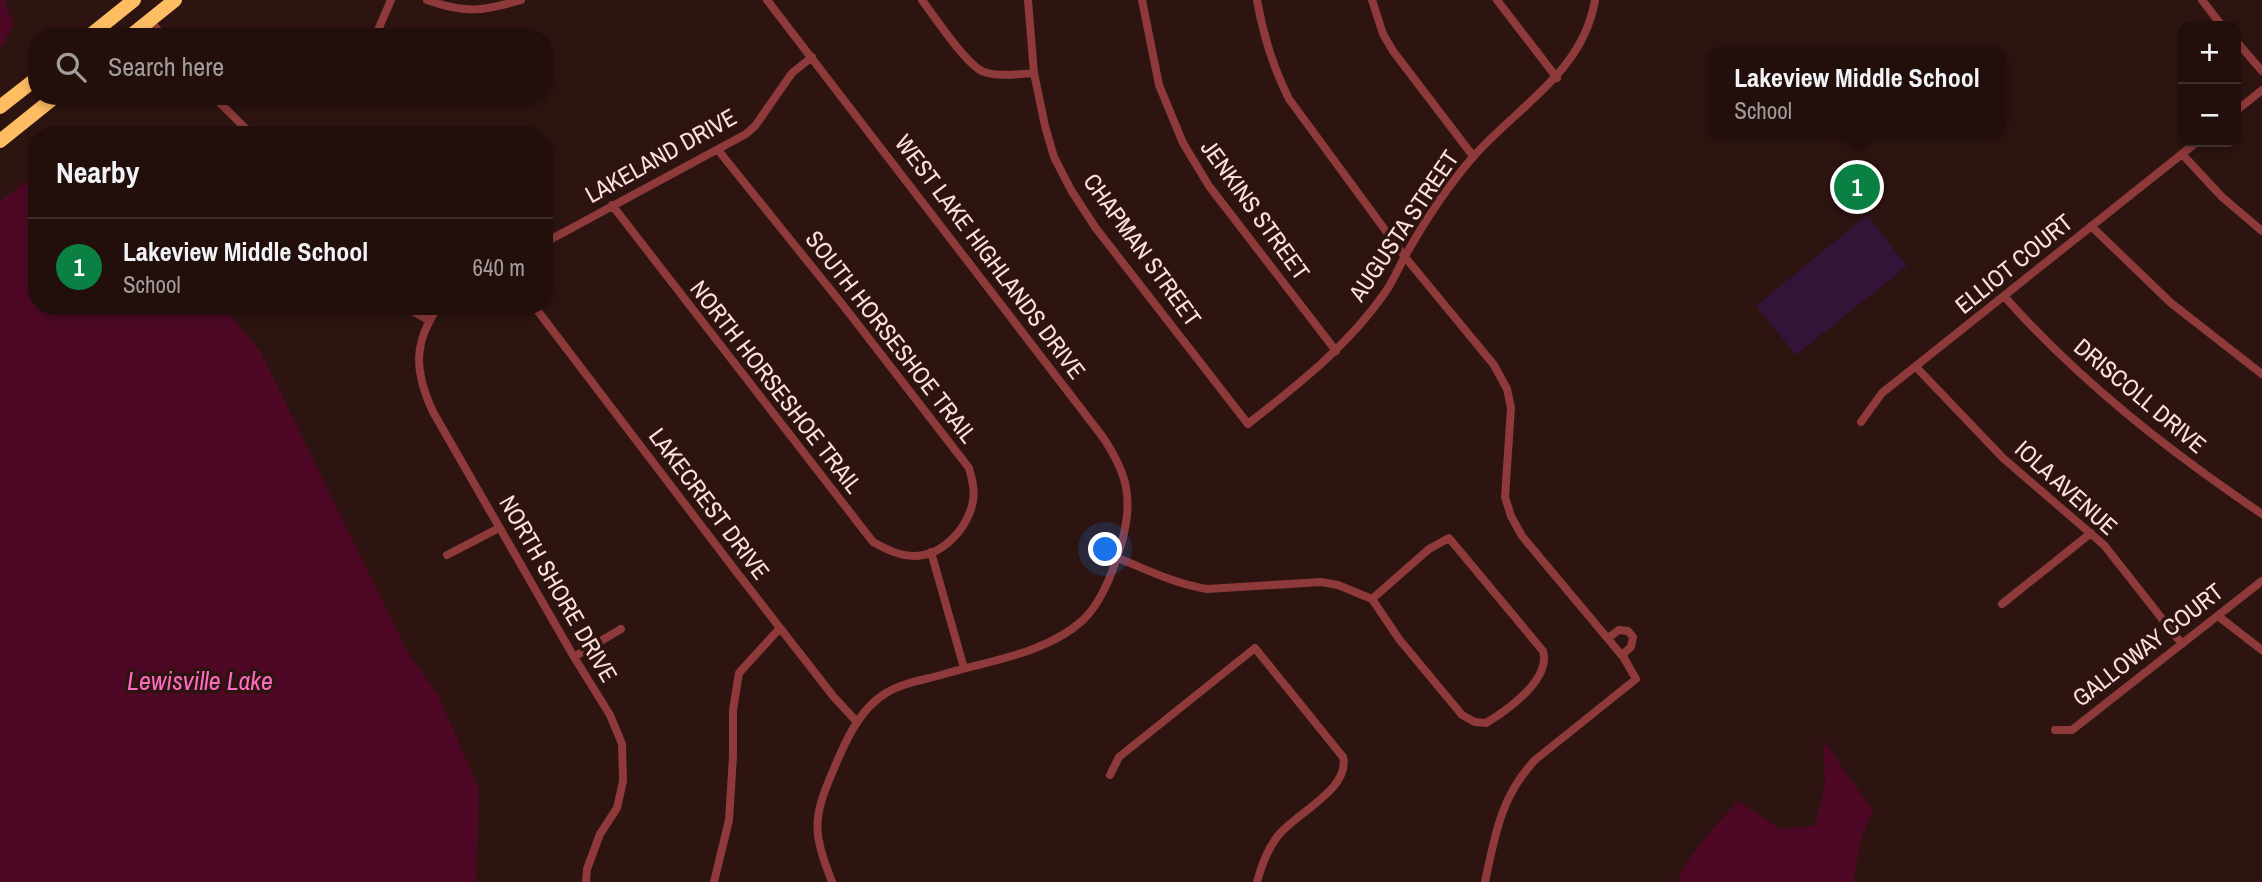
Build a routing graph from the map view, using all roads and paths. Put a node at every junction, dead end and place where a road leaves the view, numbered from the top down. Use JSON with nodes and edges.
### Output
{"nodes":[{"id":1,"x":134,"y":0,"type":"edge"},
{"id":2,"x":175,"y":0,"type":"edge"},
{"id":3,"x":391,"y":0,"type":"edge"},
{"id":4,"x":427,"y":0,"type":"edge"},
{"id":5,"x":521,"y":0,"type":"edge"},
{"id":6,"x":767,"y":0,"type":"edge"},
{"id":7,"x":922,"y":0,"type":"edge"},
{"id":8,"x":1028,"y":0,"type":"edge"},
{"id":9,"x":1142,"y":0,"type":"edge"},
{"id":10,"x":1257,"y":0,"type":"edge"},
{"id":11,"x":1372,"y":0,"type":"edge"},
{"id":12,"x":1497,"y":0,"type":"edge"},
{"id":13,"x":1595,"y":0,"type":"edge"},
{"id":14,"x":2202,"y":0,"type":"edge"},
{"id":15,"x":150,"y":20,"type":"junction"},
{"id":16,"x":2218,"y":21,"type":"edge"},
{"id":17,"x":99,"y":28,"type":"edge"},
{"id":18,"x":140,"y":28,"type":"edge"},
{"id":19,"x":156,"y":28,"type":"edge"},
{"id":20,"x":378,"y":28,"type":"edge"},
{"id":21,"x":2241,"y":47,"type":"edge"},
{"id":22,"x":812,"y":57,"type":"junction"},
{"id":23,"x":2262,"y":71,"type":"edge"},
{"id":24,"x":1034,"y":73,"type":"junction"},
{"id":25,"x":1557,"y":78,"type":"junction"},
{"id":26,"x":28,"y":85,"type":"edge"},
{"id":27,"x":2262,"y":90,"type":"edge"},
{"id":28,"x":45,"y":105,"type":"edge"},
{"id":29,"x":222,"y":105,"type":"edge"},
{"id":30,"x":0,"y":107,"type":"edge"},
{"id":31,"x":2241,"y":107,"type":"edge"},
{"id":32,"x":243,"y":126,"type":"edge"},
{"id":33,"x":0,"y":141,"type":"edge"},
{"id":34,"x":2191,"y":147,"type":"edge"},
{"id":35,"x":718,"y":150,"type":"junction"},
{"id":36,"x":2182,"y":154,"type":"junction"},
{"id":37,"x":1474,"y":156,"type":"junction"},
{"id":38,"x":612,"y":205,"type":"junction"},
{"id":39,"x":2091,"y":226,"type":"junction"},
{"id":40,"x":2262,"y":231,"type":"edge"},
{"id":41,"x":553,"y":238,"type":"edge"},
{"id":42,"x":1405,"y":257,"type":"junction"},
{"id":43,"x":2004,"y":296,"type":"junction"},
{"id":44,"x":420,"y":315,"type":"edge"},
{"id":45,"x":434,"y":315,"type":"edge"},
{"id":46,"x":541,"y":315,"type":"edge"},
{"id":47,"x":430,"y":321,"type":"junction"},
{"id":48,"x":1336,"y":351,"type":"junction"},
{"id":49,"x":1916,"y":367,"type":"junction"},
{"id":50,"x":2262,"y":374,"type":"edge"},
{"id":51,"x":1861,"y":422,"type":"dead end"},
{"id":52,"x":1248,"y":424,"type":"joint"},
{"id":53,"x":2262,"y":514,"type":"edge"},
{"id":54,"x":499,"y":528,"type":"junction"},
{"id":55,"x":2091,"y":533,"type":"junction"},
{"id":56,"x":931,"y":552,"type":"junction"},
{"id":57,"x":447,"y":555,"type":"dead end"},
{"id":58,"x":1118,"y":558,"type":"junction"},
{"id":59,"x":2262,"y":581,"type":"edge"},
{"id":60,"x":1373,"y":599,"type":"junction"},
{"id":61,"x":2002,"y":604,"type":"dead end"},
{"id":62,"x":2218,"y":616,"type":"junction"},
{"id":63,"x":780,"y":628,"type":"junction"},
{"id":64,"x":621,"y":629,"type":"dead end"},
{"id":65,"x":1608,"y":638,"type":"junction"},
{"id":66,"x":2182,"y":644,"type":"junction"},
{"id":67,"x":2262,"y":650,"type":"edge"},
{"id":68,"x":1622,"y":655,"type":"junction"},
{"id":69,"x":574,"y":657,"type":"junction"},
{"id":70,"x":964,"y":668,"type":"junction"},
{"id":71,"x":857,"y":722,"type":"junction"},
{"id":72,"x":2055,"y":730,"type":"dead end"},
{"id":73,"x":1110,"y":775,"type":"dead end"},
{"id":74,"x":586,"y":882,"type":"edge"},
{"id":75,"x":714,"y":882,"type":"edge"},
{"id":76,"x":832,"y":882,"type":"edge"},
{"id":77,"x":1257,"y":882,"type":"edge"},
{"id":78,"x":1485,"y":882,"type":"edge"}],
"edges":[{"from":1,"to":17,"type":"main road"},
{"from":2,"to":15,"type":"main road"},
{"from":3,"to":20,"type":"street"},
{"from":4,"to":5,"type":"street"},
{"from":6,"to":22,"type":"street","name":"WEST LAKE HIGHLANDS DRIVE"},
{"from":7,"to":24,"type":"street"},
{"from":8,"to":24,"type":"street","name":"CHAPMAN STREET"},
{"from":9,"to":48,"type":"street","name":"JENKINS STREET"},
{"from":10,"to":42,"type":"street"},
{"from":11,"to":37,"type":"street"},
{"from":12,"to":25,"type":"street"},
{"from":13,"to":25,"type":"street","name":"AUGUSTA STREET"},
{"from":14,"to":16,"type":"street"},
{"from":15,"to":18,"type":"main road"},
{"from":15,"to":19,"type":"street"},
{"from":21,"to":23,"type":"street"},
{"from":22,"to":35,"type":"street","name":"LAKELAND DRIVE"},
{"from":22,"to":58,"type":"street","name":"WEST LAKE HIGHLANDS DRIVE"},
{"from":24,"to":52,"type":"street","name":"CHAPMAN STREET"},
{"from":25,"to":37,"type":"street","name":"AUGUSTA STREET"},
{"from":26,"to":30,"type":"main road"},
{"from":27,"to":31,"type":"street"},
{"from":28,"to":33,"type":"main road"},
{"from":29,"to":32,"type":"street"},
{"from":34,"to":36,"type":"street","name":"ELLIOT COURT"},
{"from":35,"to":38,"type":"street","name":"LAKELAND DRIVE"},
{"from":35,"to":56,"type":"street","name":"SOUTH HORSESHOE TRAIL"},
{"from":36,"to":39,"type":"street","name":"ELLIOT COURT"},
{"from":36,"to":40,"type":"street"},
{"from":37,"to":42,"type":"street","name":"AUGUSTA STREET"},
{"from":38,"to":41,"type":"street","name":"LAKELAND DRIVE"},
{"from":38,"to":56,"type":"street","name":"NORTH HORSESHOE TRAIL"},
{"from":39,"to":43,"type":"street","name":"ELLIOT COURT"},
{"from":39,"to":50,"type":"street"},
{"from":42,"to":48,"type":"street","name":"AUGUSTA STREET"},
{"from":42,"to":65,"type":"street"},
{"from":43,"to":49,"type":"street","name":"ELLIOT COURT"},
{"from":43,"to":53,"type":"street","name":"DRISCOLL DRIVE"},
{"from":44,"to":47,"type":"street"},
{"from":45,"to":47,"type":"street"},
{"from":46,"to":63,"type":"street","name":"LAKECREST DRIVE"},
{"from":47,"to":54,"type":"street","name":"NORTH SHORE DRIVE"},
{"from":48,"to":52,"type":"street","name":"AUGUSTA STREET"},
{"from":49,"to":51,"type":"street","name":"ELLIOT COURT"},
{"from":49,"to":55,"type":"street","name":"IOLA AVENUE"},
{"from":54,"to":57,"type":"street"},
{"from":54,"to":69,"type":"street","name":"NORTH SHORE DRIVE"},
{"from":55,"to":61,"type":"street"},
{"from":55,"to":66,"type":"street","name":"IOLA AVENUE"},
{"from":56,"to":70,"type":"street"},
{"from":58,"to":60,"type":"street"},
{"from":58,"to":70,"type":"street","name":"WEST LAKE HIGHLANDS DRIVE"},
{"from":59,"to":62,"type":"street","name":"GALLOWAY COURT"},
{"from":60,"to":60,"type":"street"},
{"from":62,"to":66,"type":"street","name":"GALLOWAY COURT"},
{"from":62,"to":67,"type":"street"},
{"from":63,"to":71,"type":"street","name":"LAKECREST DRIVE"},
{"from":63,"to":75,"type":"street"},
{"from":64,"to":69,"type":"street"},
{"from":65,"to":68,"type":"street"},
{"from":65,"to":68,"type":"street"},
{"from":66,"to":72,"type":"street","name":"GALLOWAY COURT"},
{"from":68,"to":78,"type":"street"},
{"from":69,"to":74,"type":"street","name":"NORTH SHORE DRIVE"},
{"from":70,"to":71,"type":"street","name":"WEST LAKE HIGHLANDS DRIVE"},
{"from":71,"to":76,"type":"street","name":"WEST LAKE HIGHLANDS DRIVE"},
{"from":73,"to":77,"type":"street"}]}
